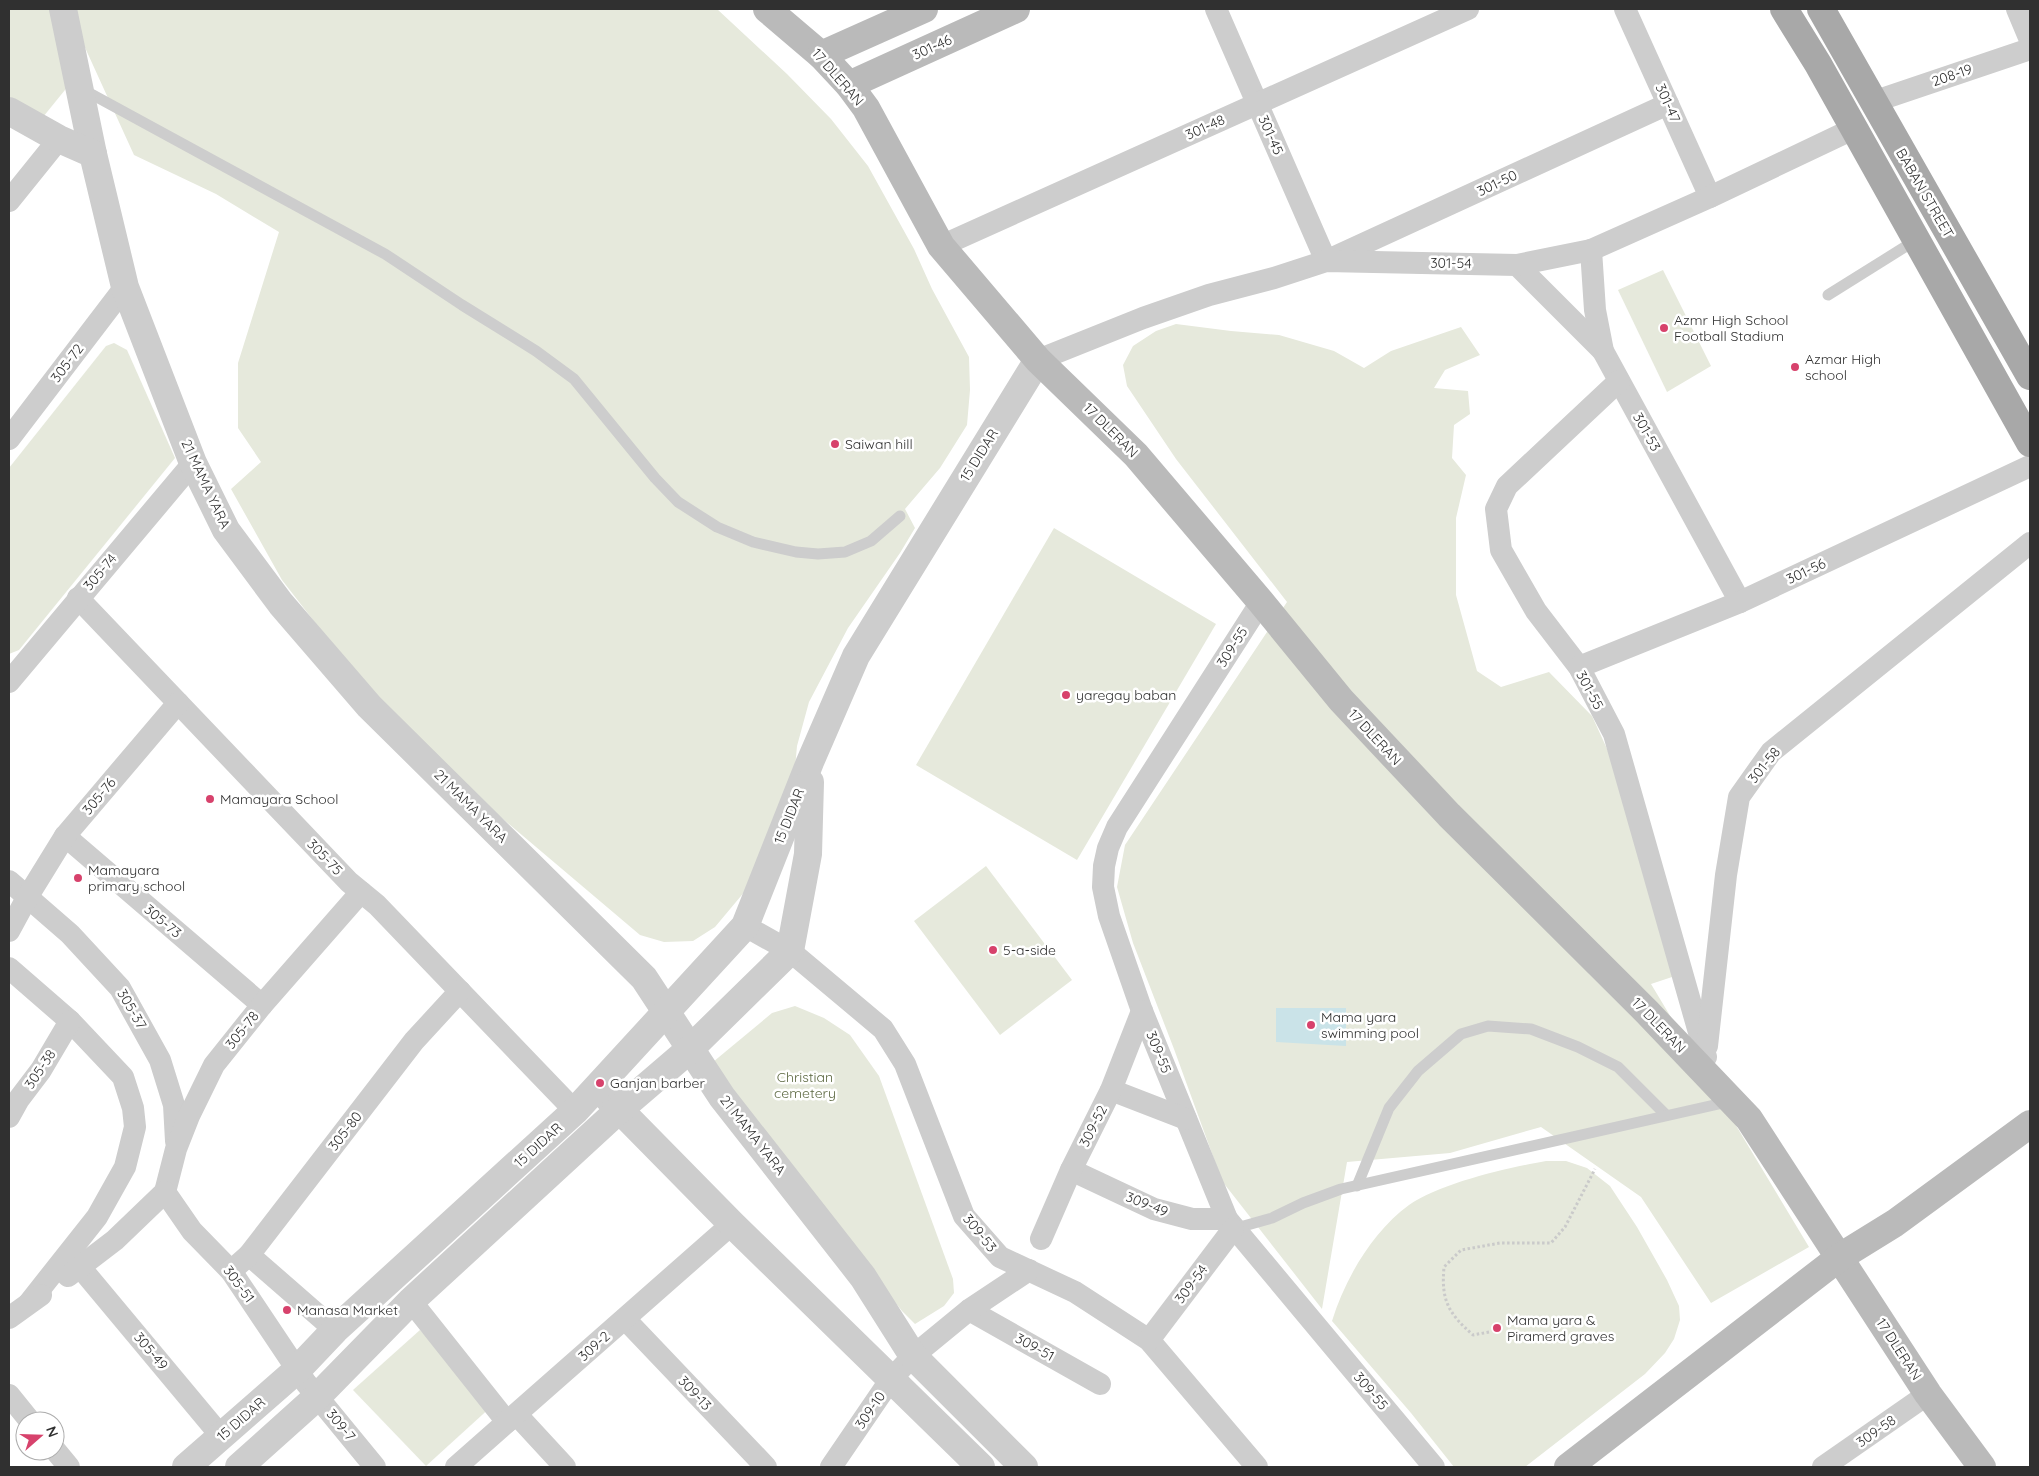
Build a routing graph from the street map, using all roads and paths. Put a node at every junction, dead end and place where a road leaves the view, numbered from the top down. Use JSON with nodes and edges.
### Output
{"nodes":[{"id":1,"x":63,"y":9,"type":"edge"},
{"id":2,"x":767,"y":9,"type":"edge"},
{"id":3,"x":924,"y":9,"type":"edge"},
{"id":4,"x":1016,"y":9,"type":"edge"},
{"id":5,"x":1216,"y":9,"type":"edge"},
{"id":6,"x":1468,"y":9,"type":"edge"},
{"id":7,"x":1625,"y":9,"type":"edge"},
{"id":8,"x":1784,"y":9,"type":"edge"},
{"id":9,"x":1821,"y":9,"type":"edge"},
{"id":10,"x":2017,"y":9,"type":"edge"},
{"id":11,"x":2030,"y":40,"type":"edge"},
{"id":12,"x":2030,"y":49,"type":"edge"},
{"id":13,"x":821,"y":55,"type":"junction"},
{"id":14,"x":848,"y":85,"type":"junction"},
{"id":15,"x":80,"y":88,"type":"junction"},
{"id":16,"x":1873,"y":102,"type":"junction"},
{"id":17,"x":1258,"y":104,"type":"junction"},
{"id":18,"x":1668,"y":104,"type":"junction"},
{"id":19,"x":9,"y":111,"type":"edge"},
{"id":20,"x":1853,"y":129,"type":"junction"},
{"id":21,"x":59,"y":139,"type":"junction"},
{"id":22,"x":93,"y":154,"type":"junction"},
{"id":23,"x":1710,"y":197,"type":"junction"},
{"id":24,"x":9,"y":201,"type":"edge"},
{"id":25,"x":1916,"y":240,"type":"junction"},
{"id":26,"x":941,"y":246,"type":"junction"},
{"id":27,"x":1591,"y":250,"type":"junction"},
{"id":28,"x":1326,"y":261,"type":"junction"},
{"id":29,"x":1517,"y":264,"type":"junction"},
{"id":30,"x":125,"y":287,"type":"junction"},
{"id":31,"x":1828,"y":295,"type":"dead end"},
{"id":32,"x":1603,"y":350,"type":"junction"},
{"id":33,"x":1038,"y":360,"type":"junction"},
{"id":34,"x":2030,"y":376,"type":"edge"},
{"id":35,"x":1619,"y":381,"type":"junction"},
{"id":36,"x":9,"y":439,"type":"edge"},
{"id":37,"x":2030,"y":444,"type":"edge"},
{"id":38,"x":193,"y":463,"type":"junction"},
{"id":39,"x":2030,"y":466,"type":"edge"},
{"id":40,"x":900,"y":516,"type":"dead end"},
{"id":41,"x":2030,"y":543,"type":"edge"},
{"id":42,"x":78,"y":598,"type":"junction"},
{"id":43,"x":1261,"y":602,"type":"junction"},
{"id":44,"x":1740,"y":602,"type":"junction"},
{"id":45,"x":1579,"y":667,"type":"junction"},
{"id":46,"x":11,"y":673,"type":"edge"},
{"id":47,"x":178,"y":703,"type":"junction"},
{"id":48,"x":810,"y":762,"type":"junction"},
{"id":49,"x":65,"y":836,"type":"junction"},
{"id":50,"x":9,"y":880,"type":"edge"},
{"id":51,"x":361,"y":892,"type":"junction"},
{"id":52,"x":28,"y":896,"type":"junction"},
{"id":53,"x":745,"y":926,"type":"junction"},
{"id":54,"x":9,"y":931,"type":"edge"},
{"id":55,"x":790,"y":952,"type":"junction"},
{"id":56,"x":9,"y":968,"type":"edge"},
{"id":57,"x":460,"y":991,"type":"junction"},
{"id":58,"x":262,"y":1005,"type":"junction"},
{"id":59,"x":1142,"y":1011,"type":"junction"},
{"id":60,"x":665,"y":1012,"type":"junction"},
{"id":61,"x":70,"y":1021,"type":"junction"},
{"id":62,"x":690,"y":1049,"type":"junction"},
{"id":63,"x":1705,"y":1064,"type":"junction"},
{"id":64,"x":598,"y":1087,"type":"junction"},
{"id":65,"x":1111,"y":1090,"type":"junction"},
{"id":66,"x":1733,"y":1101,"type":"junction"},
{"id":67,"x":620,"y":1109,"type":"junction"},
{"id":68,"x":575,"y":1111,"type":"junction"},
{"id":69,"x":1666,"y":1115,"type":"junction"},
{"id":70,"x":9,"y":1116,"type":"edge"},
{"id":71,"x":1186,"y":1119,"type":"junction"},
{"id":72,"x":2030,"y":1124,"type":"edge"},
{"id":73,"x":176,"y":1149,"type":"junction"},
{"id":74,"x":1595,"y":1169,"type":"dead end"},
{"id":75,"x":1071,"y":1170,"type":"junction"},
{"id":76,"x":1357,"y":1186,"type":"junction"},
{"id":77,"x":165,"y":1192,"type":"junction"},
{"id":78,"x":732,"y":1224,"type":"junction"},
{"id":79,"x":1230,"y":1224,"type":"junction"},
{"id":80,"x":1041,"y":1238,"type":"dead end"},
{"id":81,"x":249,"y":1255,"type":"junction"},
{"id":82,"x":1840,"y":1257,"type":"junction"},
{"id":83,"x":80,"y":1267,"type":"junction"},
{"id":84,"x":231,"y":1270,"type":"junction"},
{"id":85,"x":1029,"y":1270,"type":"junction"},
{"id":86,"x":411,"y":1301,"type":"junction"},
{"id":87,"x":29,"y":1303,"type":"junction"},
{"id":88,"x":969,"y":1310,"type":"junction"},
{"id":89,"x":9,"y":1318,"type":"edge"},
{"id":90,"x":625,"y":1319,"type":"junction"},
{"id":91,"x":335,"y":1330,"type":"junction"},
{"id":92,"x":1489,"y":1332,"type":"dead end"},
{"id":93,"x":1149,"y":1340,"type":"junction"},
{"id":94,"x":913,"y":1356,"type":"junction"},
{"id":95,"x":891,"y":1379,"type":"junction"},
{"id":96,"x":307,"y":1383,"type":"junction"},
{"id":97,"x":1100,"y":1384,"type":"dead end"},
{"id":98,"x":1928,"y":1394,"type":"junction"},
{"id":99,"x":9,"y":1396,"type":"edge"},
{"id":100,"x":22,"y":1411,"type":"edge"},
{"id":101,"x":512,"y":1418,"type":"junction"},
{"id":102,"x":222,"y":1436,"type":"junction"},
{"id":103,"x":186,"y":1467,"type":"edge"},
{"id":104,"x":239,"y":1467,"type":"edge"},
{"id":105,"x":375,"y":1467,"type":"edge"},
{"id":106,"x":456,"y":1467,"type":"edge"},
{"id":107,"x":565,"y":1467,"type":"edge"},
{"id":108,"x":766,"y":1467,"type":"edge"},
{"id":109,"x":831,"y":1467,"type":"edge"},
{"id":110,"x":980,"y":1467,"type":"edge"},
{"id":111,"x":1024,"y":1467,"type":"edge"},
{"id":112,"x":1257,"y":1467,"type":"edge"},
{"id":113,"x":1434,"y":1467,"type":"edge"},
{"id":114,"x":1568,"y":1467,"type":"edge"},
{"id":115,"x":1823,"y":1467,"type":"edge"},
{"id":116,"x":1982,"y":1467,"type":"edge"}],
"edges":[{"from":1,"to":15,"type":"street","name":"21 MAMA YARA"},
{"from":2,"to":13,"type":"main road","name":"17 DLERAN"},
{"from":3,"to":13,"type":"main road"},
{"from":4,"to":14,"type":"main road","name":"301-46"},
{"from":5,"to":17,"type":"street","name":"301-45"},
{"from":6,"to":17,"type":"street","name":"301-48"},
{"from":7,"to":18,"type":"street","name":"301-47"},
{"from":8,"to":20,"type":"main road"},
{"from":9,"to":16,"type":"main road","name":"BABAN STREET"},
{"from":10,"to":11,"type":"street"},
{"from":12,"to":16,"type":"street","name":"208-19"},
{"from":13,"to":14,"type":"main road","name":"17 DLERAN"},
{"from":14,"to":26,"type":"main road","name":"17 DLERAN"},
{"from":15,"to":22,"type":"street","name":"21 MAMA YARA"},
{"from":15,"to":40,"type":"lane"},
{"from":16,"to":34,"type":"main road","name":"BABAN STREET"},
{"from":17,"to":26,"type":"street","name":"301-48"},
{"from":17,"to":28,"type":"street","name":"301-45"},
{"from":18,"to":23,"type":"street","name":"301-47"},
{"from":18,"to":28,"type":"street","name":"301-50"},
{"from":19,"to":21,"type":"street"},
{"from":20,"to":23,"type":"street","name":"301-54"},
{"from":20,"to":25,"type":"main road"},
{"from":21,"to":22,"type":"street"},
{"from":21,"to":24,"type":"street"},
{"from":22,"to":30,"type":"street","name":"21 MAMA YARA"},
{"from":23,"to":27,"type":"street","name":"301-54"},
{"from":25,"to":31,"type":"lane"},
{"from":25,"to":37,"type":"main road"},
{"from":26,"to":33,"type":"main road","name":"17 DLERAN"},
{"from":27,"to":29,"type":"street","name":"301-54"},
{"from":27,"to":32,"type":"street","name":"301-53"},
{"from":28,"to":29,"type":"street","name":"301-54"},
{"from":28,"to":33,"type":"street","name":"301-54"},
{"from":29,"to":32,"type":"street"},
{"from":30,"to":36,"type":"street","name":"305-72"},
{"from":30,"to":38,"type":"street","name":"21 MAMA YARA"},
{"from":32,"to":35,"type":"street","name":"301-53"},
{"from":33,"to":43,"type":"main road","name":"17 DLERAN"},
{"from":33,"to":48,"type":"street","name":"15 DIDAR"},
{"from":35,"to":44,"type":"street","name":"301-53"},
{"from":35,"to":45,"type":"street","name":"301-55"},
{"from":38,"to":42,"type":"street","name":"305-74"},
{"from":38,"to":60,"type":"street","name":"21 MAMA YARA"},
{"from":39,"to":44,"type":"street","name":"301-56"},
{"from":41,"to":63,"type":"street","name":"301-58"},
{"from":42,"to":46,"type":"street","name":"305-74"},
{"from":42,"to":47,"type":"street","name":"305-75"},
{"from":43,"to":59,"type":"street","name":"309-55"},
{"from":43,"to":63,"type":"main road","name":"17 DLERAN"},
{"from":44,"to":45,"type":"street","name":"301-56"},
{"from":45,"to":63,"type":"street","name":"301-55"},
{"from":47,"to":49,"type":"street","name":"305-76"},
{"from":47,"to":51,"type":"street","name":"305-75"},
{"from":48,"to":53,"type":"street","name":"15 DIDAR"},
{"from":48,"to":55,"type":"street","name":"15 DIDAR"},
{"from":49,"to":52,"type":"street","name":"305-76"},
{"from":49,"to":58,"type":"street","name":"305-73"},
{"from":50,"to":52,"type":"street","name":"305-37"},
{"from":51,"to":57,"type":"street","name":"305-75"},
{"from":51,"to":58,"type":"street","name":"305-78"},
{"from":52,"to":54,"type":"street","name":"305-76"},
{"from":52,"to":73,"type":"street","name":"305-37"},
{"from":53,"to":55,"type":"street","name":"309-53"},
{"from":53,"to":60,"type":"street","name":"15 DIDAR"},
{"from":55,"to":62,"type":"street","name":"15 DIDAR"},
{"from":55,"to":85,"type":"street","name":"309-53"},
{"from":56,"to":61,"type":"street"},
{"from":57,"to":68,"type":"street","name":"305-75"},
{"from":57,"to":81,"type":"street","name":"305-80"},
{"from":58,"to":73,"type":"street","name":"305-78"},
{"from":59,"to":65,"type":"street","name":"309-52"},
{"from":59,"to":71,"type":"street","name":"309-55"},
{"from":60,"to":62,"type":"street","name":"21 MAMA YARA"},
{"from":60,"to":64,"type":"street","name":"15 DIDAR"},
{"from":61,"to":70,"type":"street","name":"305-38"},
{"from":61,"to":87,"type":"street"},
{"from":62,"to":67,"type":"street","name":"15 DIDAR"},
{"from":62,"to":94,"type":"street","name":"21 MAMA YARA"},
{"from":63,"to":66,"type":"main road","name":"17 DLERAN"},
{"from":64,"to":67,"type":"street"},
{"from":64,"to":68,"type":"street","name":"15 DIDAR"},
{"from":65,"to":71,"type":"street"},
{"from":65,"to":75,"type":"street","name":"309-52"},
{"from":66,"to":69,"type":"lane"},
{"from":66,"to":82,"type":"main road","name":"17 DLERAN"},
{"from":67,"to":78,"type":"street"},
{"from":67,"to":86,"type":"street","name":"15 DIDAR"},
{"from":68,"to":91,"type":"street","name":"15 DIDAR"},
{"from":69,"to":76,"type":"lane"},
{"from":69,"to":76,"type":"lane"},
{"from":71,"to":79,"type":"street","name":"309-55"},
{"from":72,"to":82,"type":"main road"},
{"from":73,"to":77,"type":"street","name":"305-78"},
{"from":74,"to":92,"type":"path"},
{"from":75,"to":79,"type":"street","name":"309-49"},
{"from":75,"to":80,"type":"street","name":"309-52"},
{"from":76,"to":79,"type":"lane"},
{"from":77,"to":83,"type":"street"},
{"from":77,"to":84,"type":"street","name":"305-51"},
{"from":78,"to":90,"type":"street","name":"309-2"},
{"from":78,"to":95,"type":"street"},
{"from":79,"to":93,"type":"street","name":"309-54"},
{"from":79,"to":113,"type":"street","name":"309-55"},
{"from":81,"to":84,"type":"street","name":"305-80"},
{"from":81,"to":91,"type":"street"},
{"from":82,"to":98,"type":"main road","name":"17 DLERAN"},
{"from":82,"to":114,"type":"main road"},
{"from":83,"to":87,"type":"street"},
{"from":83,"to":102,"type":"street","name":"305-49"},
{"from":84,"to":96,"type":"street","name":"305-51"},
{"from":85,"to":88,"type":"street"},
{"from":85,"to":93,"type":"street","name":"309-53"},
{"from":86,"to":96,"type":"street","name":"15 DIDAR"},
{"from":86,"to":101,"type":"street"},
{"from":87,"to":89,"type":"street"},
{"from":88,"to":94,"type":"street"},
{"from":88,"to":97,"type":"street","name":"309-51"},
{"from":90,"to":101,"type":"street","name":"309-2"},
{"from":90,"to":108,"type":"street","name":"309-13"},
{"from":91,"to":96,"type":"street","name":"15 DIDAR"},
{"from":93,"to":112,"type":"street","name":"309-53"},
{"from":94,"to":95,"type":"street","name":"309-10"},
{"from":94,"to":111,"type":"street","name":"21 MAMA YARA"},
{"from":95,"to":109,"type":"street","name":"309-10"},
{"from":95,"to":110,"type":"street"},
{"from":96,"to":102,"type":"street","name":"15 DIDAR"},
{"from":96,"to":104,"type":"street","name":"15 DIDAR"},
{"from":96,"to":105,"type":"street","name":"309-7"},
{"from":98,"to":115,"type":"street","name":"309-58"},
{"from":98,"to":116,"type":"main road","name":"17 DLERAN"},
{"from":99,"to":100,"type":"street"},
{"from":101,"to":106,"type":"street","name":"309-2"},
{"from":101,"to":107,"type":"street"},
{"from":102,"to":103,"type":"street","name":"15 DIDAR"}]}
